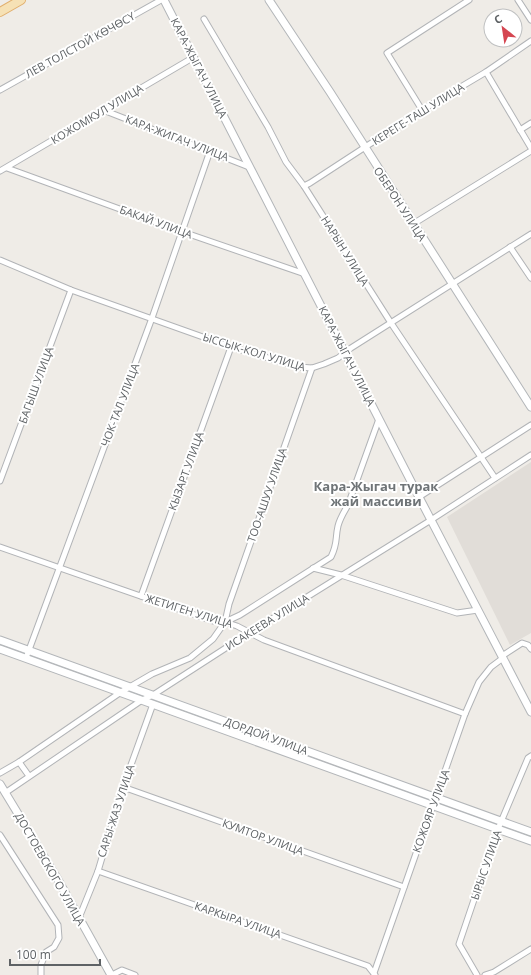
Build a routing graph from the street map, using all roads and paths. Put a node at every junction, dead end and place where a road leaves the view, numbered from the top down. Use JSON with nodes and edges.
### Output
{"nodes":[{"id":1,"x":21,"y":0,"type":"edge"},
{"id":2,"x":161,"y":0,"type":"edge"},
{"id":3,"x":164,"y":0,"type":"edge"},
{"id":4,"x":269,"y":0,"type":"edge"},
{"id":5,"x":469,"y":0,"type":"edge"},
{"id":6,"x":518,"y":0,"type":"edge"},
{"id":7,"x":0,"y":12,"type":"edge"},
{"id":8,"x":204,"y":19,"type":"dead end"},
{"id":9,"x":531,"y":20,"type":"edge"},
{"id":10,"x":531,"y":41,"type":"edge"},
{"id":11,"x":194,"y":57,"type":"junction"},
{"id":12,"x":486,"y":72,"type":"junction"},
{"id":13,"x":0,"y":90,"type":"edge"},
{"id":14,"x":103,"y":110,"type":"junction"},
{"id":15,"x":422,"y":110,"type":"junction"},
{"id":16,"x":531,"y":123,"type":"edge"},
{"id":17,"x":520,"y":130,"type":"junction"},
{"id":18,"x":365,"y":148,"type":"junction"},
{"id":19,"x":531,"y":150,"type":"edge"},
{"id":20,"x":210,"y":151,"type":"junction"},
{"id":21,"x":251,"y":167,"type":"junction"},
{"id":22,"x":7,"y":168,"type":"junction"},
{"id":23,"x":0,"y":171,"type":"edge"},
{"id":24,"x":304,"y":186,"type":"junction"},
{"id":25,"x":413,"y":224,"type":"junction"},
{"id":26,"x":183,"y":232,"type":"junction"},
{"id":27,"x":531,"y":234,"type":"edge"},
{"id":28,"x":510,"y":247,"type":"junction"},
{"id":29,"x":0,"y":260,"type":"edge"},
{"id":30,"x":306,"y":275,"type":"junction"},
{"id":31,"x":531,"y":278,"type":"edge"},
{"id":32,"x":452,"y":284,"type":"junction"},
{"id":33,"x":71,"y":290,"type":"junction"},
{"id":34,"x":152,"y":318,"type":"junction"},
{"id":35,"x":391,"y":323,"type":"junction"},
{"id":36,"x":231,"y":346,"type":"junction"},
{"id":37,"x":345,"y":353,"type":"junction"},
{"id":38,"x":312,"y":368,"type":"junction"},
{"id":39,"x":531,"y":407,"type":"edge"},
{"id":40,"x":379,"y":419,"type":"junction"},
{"id":41,"x":531,"y":425,"type":"edge"},
{"id":42,"x":531,"y":455,"type":"edge"},
{"id":43,"x":480,"y":457,"type":"junction"},
{"id":44,"x":495,"y":478,"type":"junction"},
{"id":45,"x":0,"y":481,"type":"edge"},
{"id":46,"x":419,"y":497,"type":"junction"},
{"id":47,"x":431,"y":520,"type":"junction"},
{"id":48,"x":0,"y":547,"type":"edge"},
{"id":49,"x":59,"y":566,"type":"junction"},
{"id":50,"x":314,"y":568,"type":"junction"},
{"id":51,"x":341,"y":575,"type":"junction"},
{"id":52,"x":141,"y":596,"type":"junction"},
{"id":53,"x":478,"y":610,"type":"junction"},
{"id":54,"x":225,"y":622,"type":"junction"},
{"id":55,"x":249,"y":633,"type":"junction"},
{"id":56,"x":0,"y":640,"type":"edge"},
{"id":57,"x":0,"y":649,"type":"edge"},
{"id":58,"x":531,"y":649,"type":"edge"},
{"id":59,"x":29,"y":650,"type":"junction"},
{"id":60,"x":503,"y":657,"type":"junction"},
{"id":61,"x":26,"y":658,"type":"junction"},
{"id":62,"x":130,"y":687,"type":"junction"},
{"id":63,"x":121,"y":692,"type":"junction"},
{"id":64,"x":153,"y":695,"type":"junction"},
{"id":65,"x":142,"y":700,"type":"junction"},
{"id":66,"x":153,"y":704,"type":"junction"},
{"id":67,"x":531,"y":712,"type":"edge"},
{"id":68,"x":465,"y":714,"type":"junction"},
{"id":69,"x":531,"y":756,"type":"edge"},
{"id":70,"x":19,"y":762,"type":"junction"},
{"id":71,"x":0,"y":773,"type":"edge"},
{"id":72,"x":29,"y":776,"type":"junction"},
{"id":73,"x":0,"y":784,"type":"edge"},
{"id":74,"x":123,"y":787,"type":"junction"},
{"id":75,"x":5,"y":793,"type":"junction"},
{"id":76,"x":436,"y":798,"type":"junction"},
{"id":77,"x":433,"y":806,"type":"junction"},
{"id":78,"x":501,"y":821,"type":"junction"},
{"id":79,"x":498,"y":829,"type":"junction"},
{"id":80,"x":531,"y":832,"type":"edge"},
{"id":81,"x":0,"y":835,"type":"edge"},
{"id":82,"x":531,"y":841,"type":"edge"},
{"id":83,"x":98,"y":871,"type":"junction"},
{"id":84,"x":404,"y":887,"type":"junction"},
{"id":85,"x":79,"y":918,"type":"junction"},
{"id":86,"x":530,"y":951,"type":"edge"},
{"id":87,"x":374,"y":974,"type":"edge"},
{"id":88,"x":41,"y":975,"type":"edge"},
{"id":89,"x":111,"y":975,"type":"edge"},
{"id":90,"x":135,"y":975,"type":"edge"},
{"id":91,"x":477,"y":975,"type":"edge"},
{"id":92,"x":485,"y":975,"type":"edge"}],
"edges":[{"from":1,"to":7,"type":"main road"},
{"from":2,"to":13,"type":"street","name":"ЛЕВ ТОЛСТОЙ КӨЧӨСҮ"},
{"from":3,"to":11,"type":"street","name":"КАРА-ЖЫГАЧ УЛИЦА"},
{"from":4,"to":18,"type":"street","name":"ОБЕРОН УЛИЦА"},
{"from":5,"to":15,"type":"street"},
{"from":6,"to":9,"type":"street"},
{"from":8,"to":24,"type":"street","name":"НАРЫН УЛИЦА"},
{"from":10,"to":12,"type":"street","name":"КЕРЕГЕ-ТАШ УЛИЦА"},
{"from":11,"to":14,"type":"street","name":"КОЖОМКУЛ УЛИЦА"},
{"from":11,"to":21,"type":"street","name":"КАРА-ЖЫГАЧ УЛИЦА"},
{"from":12,"to":15,"type":"street","name":"КЕРЕГЕ-ТАШ УЛИЦА"},
{"from":12,"to":17,"type":"street"},
{"from":14,"to":20,"type":"street","name":"КАРА-ЖИГАЧ УЛИЦА"},
{"from":14,"to":22,"type":"street","name":"КОЖОМКУЛ УЛИЦА"},
{"from":15,"to":18,"type":"street","name":"КЕРЕГЕ-ТАШ УЛИЦА"},
{"from":16,"to":17,"type":"street"},
{"from":17,"to":19,"type":"street"},
{"from":18,"to":24,"type":"street","name":"КЕРЕГЕ-ТАШ УЛИЦА"},
{"from":18,"to":25,"type":"street","name":"ОБЕРОН УЛИЦА"},
{"from":19,"to":25,"type":"street"},
{"from":20,"to":21,"type":"street","name":"КАРА-ЖИГАЧ УЛИЦА"},
{"from":20,"to":26,"type":"street","name":"ЧОК-ТАЛ УЛИЦА"},
{"from":21,"to":30,"type":"street","name":"КАРА-ЖЫГАЧ УЛИЦА"},
{"from":22,"to":23,"type":"street","name":"КОЖОМКУЛ УЛИЦА"},
{"from":22,"to":26,"type":"street","name":"БАКАЙ УЛИЦА"},
{"from":24,"to":35,"type":"street","name":"НАРЫН УЛИЦА"},
{"from":25,"to":32,"type":"street","name":"ОБЕРОН УЛИЦА"},
{"from":26,"to":30,"type":"street","name":"БАКАЙ УЛИЦА"},
{"from":26,"to":34,"type":"street","name":"ЧОК-ТАЛ УЛИЦА"},
{"from":27,"to":28,"type":"street","name":"ЫССЫК-КОЛ УЛИЦА"},
{"from":28,"to":31,"type":"street"},
{"from":28,"to":32,"type":"street","name":"ЫССЫК-КОЛ УЛИЦА"},
{"from":29,"to":33,"type":"street","name":"ЫССЫК-КОЛ УЛИЦА"},
{"from":30,"to":37,"type":"street","name":"КАРА-ЖЫГАЧ УЛИЦА"},
{"from":32,"to":35,"type":"street","name":"ЫССЫК-КОЛ УЛИЦА"},
{"from":32,"to":39,"type":"street","name":"ОБЕРОН УЛИЦА"},
{"from":33,"to":34,"type":"street","name":"ЫССЫК-КОЛ УЛИЦА"},
{"from":33,"to":45,"type":"street","name":"БАГЫШ УЛИЦА"},
{"from":34,"to":36,"type":"street","name":"ЫССЫК-КОЛ УЛИЦА"},
{"from":34,"to":49,"type":"street","name":"ЧОК-ТАЛ УЛИЦА"},
{"from":35,"to":37,"type":"street","name":"ЫССЫК-КОЛ УЛИЦА"},
{"from":35,"to":43,"type":"street","name":"НАРЫН УЛИЦА"},
{"from":36,"to":38,"type":"street","name":"ЫССЫК-КОЛ УЛИЦА"},
{"from":36,"to":52,"type":"street","name":"КЫЗАРТ УЛИЦА"},
{"from":37,"to":38,"type":"street","name":"ЫССЫК-КОЛ УЛИЦА"},
{"from":37,"to":40,"type":"street","name":"КАРА-ЖЫГАЧ УЛИЦА"},
{"from":38,"to":54,"type":"street","name":"ТОО-АШУУ УЛИЦА"},
{"from":40,"to":46,"type":"street","name":"КАРА-ЖЫГАЧ УЛИЦА"},
{"from":40,"to":50,"type":"street","name":"ИСАКЕЕВА УЛИЦА"},
{"from":41,"to":43,"type":"street"},
{"from":42,"to":44,"type":"street","name":"ИСАКЕЕВА УЛИЦА"},
{"from":43,"to":44,"type":"street","name":"НАРЫН УЛИЦА"},
{"from":43,"to":46,"type":"street"},
{"from":44,"to":47,"type":"street","name":"ИСАКЕЕВА УЛИЦА"},
{"from":46,"to":47,"type":"street","name":"КАРА-ЖЫГАЧ УЛИЦА"},
{"from":47,"to":51,"type":"street","name":"ИСАКЕЕВА УЛИЦА"},
{"from":47,"to":53,"type":"street","name":"КАРА-ЖЫГАЧ УЛИЦА"},
{"from":48,"to":49,"type":"street","name":"ЖЕТИГЕН УЛИЦА"},
{"from":49,"to":52,"type":"street","name":"ЖЕТИГЕН УЛИЦА"},
{"from":49,"to":59,"type":"street","name":"ЧОК-ТАЛ УЛИЦА"},
{"from":50,"to":51,"type":"street"},
{"from":50,"to":54,"type":"street","name":"ИСАКЕЕВА УЛИЦА"},
{"from":51,"to":53,"type":"street"},
{"from":51,"to":55,"type":"street","name":"ИСАКЕЕВА УЛИЦА"},
{"from":52,"to":54,"type":"street","name":"ЖЕТИГЕН УЛИЦА"},
{"from":53,"to":60,"type":"street","name":"КАРА-ЖЫГАЧ УЛИЦА"},
{"from":54,"to":55,"type":"street","name":"ЖЕТИГЕН УЛИЦА"},
{"from":54,"to":62,"type":"street","name":"ИСАКЕЕВА УЛИЦА"},
{"from":55,"to":64,"type":"street","name":"ИСАКЕЕВА УЛИЦА"},
{"from":55,"to":68,"type":"street","name":"ЖЕТИГЕН УЛИЦА"},
{"from":56,"to":59,"type":"street","name":"ДОРДОЙ УЛИЦА"},
{"from":57,"to":61,"type":"street","name":"ДОРДОЙ УЛИЦА"},
{"from":58,"to":60,"type":"street","name":"КОЖОЯР УЛИЦА"},
{"from":59,"to":61,"type":"street","name":"ЧОК-ТАЛ УЛИЦА"},
{"from":59,"to":62,"type":"street","name":"ДОРДОЙ УЛИЦА"},
{"from":60,"to":67,"type":"street","name":"КАРА-ЖЫГАЧ УЛИЦА"},
{"from":60,"to":68,"type":"street","name":"КОЖОЯР УЛИЦА"},
{"from":61,"to":63,"type":"street","name":"ДОРДОЙ УЛИЦА"},
{"from":62,"to":63,"type":"street","name":"ИСАКЕЕВА УЛИЦА"},
{"from":62,"to":64,"type":"street","name":"ДОРДОЙ УЛИЦА"},
{"from":63,"to":65,"type":"street","name":"ДОРДОЙ УЛИЦА"},
{"from":63,"to":70,"type":"street","name":"ИСАКЕЕВА УЛИЦА"},
{"from":64,"to":65,"type":"street","name":"ИСАКЕЕВА УЛИЦА"},
{"from":64,"to":76,"type":"street","name":"ДОРДОЙ УЛИЦА"},
{"from":65,"to":66,"type":"street","name":"ДОРДОЙ УЛИЦА"},
{"from":65,"to":72,"type":"street","name":"ИСАКЕЕВА УЛИЦА"},
{"from":66,"to":74,"type":"street","name":"САРЫ-ЖАЗ УЛИЦА"},
{"from":66,"to":77,"type":"street","name":"ДОРДОЙ УЛИЦА"},
{"from":68,"to":76,"type":"street","name":"КОЖОЯР УЛИЦА"},
{"from":69,"to":78,"type":"street","name":"ЫРЫС УЛИЦА"},
{"from":70,"to":71,"type":"street","name":"ИСАКЕЕВА УЛИЦА"},
{"from":70,"to":72,"type":"street"},
{"from":72,"to":75,"type":"street","name":"ИСАКЕЕВА УЛИЦА"},
{"from":73,"to":75,"type":"street","name":"ДОСТОЕВСКОГО УЛИЦА"},
{"from":74,"to":83,"type":"street","name":"САРЫ-ЖАЗ УЛИЦА"},
{"from":74,"to":84,"type":"street","name":"КУМТОР УЛИЦА"},
{"from":75,"to":85,"type":"street","name":"ДОСТОЕВСКОГО УЛИЦА"},
{"from":76,"to":77,"type":"street","name":"КОЖОЯР УЛИЦА"},
{"from":76,"to":78,"type":"street","name":"ДОРДОЙ УЛИЦА"},
{"from":77,"to":79,"type":"street","name":"ДОРДОЙ УЛИЦА"},
{"from":77,"to":84,"type":"street","name":"КОЖОЯР УЛИЦА"},
{"from":78,"to":79,"type":"street","name":"ЫРЫС УЛИЦА"},
{"from":78,"to":80,"type":"street","name":"ДОРДОЙ УЛИЦА"},
{"from":79,"to":82,"type":"street","name":"ДОРДОЙ УЛИЦА"},
{"from":79,"to":91,"type":"street","name":"ЫРЫС УЛИЦА"},
{"from":81,"to":88,"type":"street"},
{"from":83,"to":85,"type":"street","name":"САРЫ-ЖАЗ УЛИЦА"},
{"from":83,"to":87,"type":"street","name":"КАРКЫРА УЛИЦА"},
{"from":84,"to":87,"type":"street","name":"КОЖОЯР УЛИЦА"},
{"from":85,"to":89,"type":"street","name":"ДОСТОЕВСКОГО УЛИЦА"},
{"from":86,"to":92,"type":"street"},
{"from":89,"to":90,"type":"street"}]}
